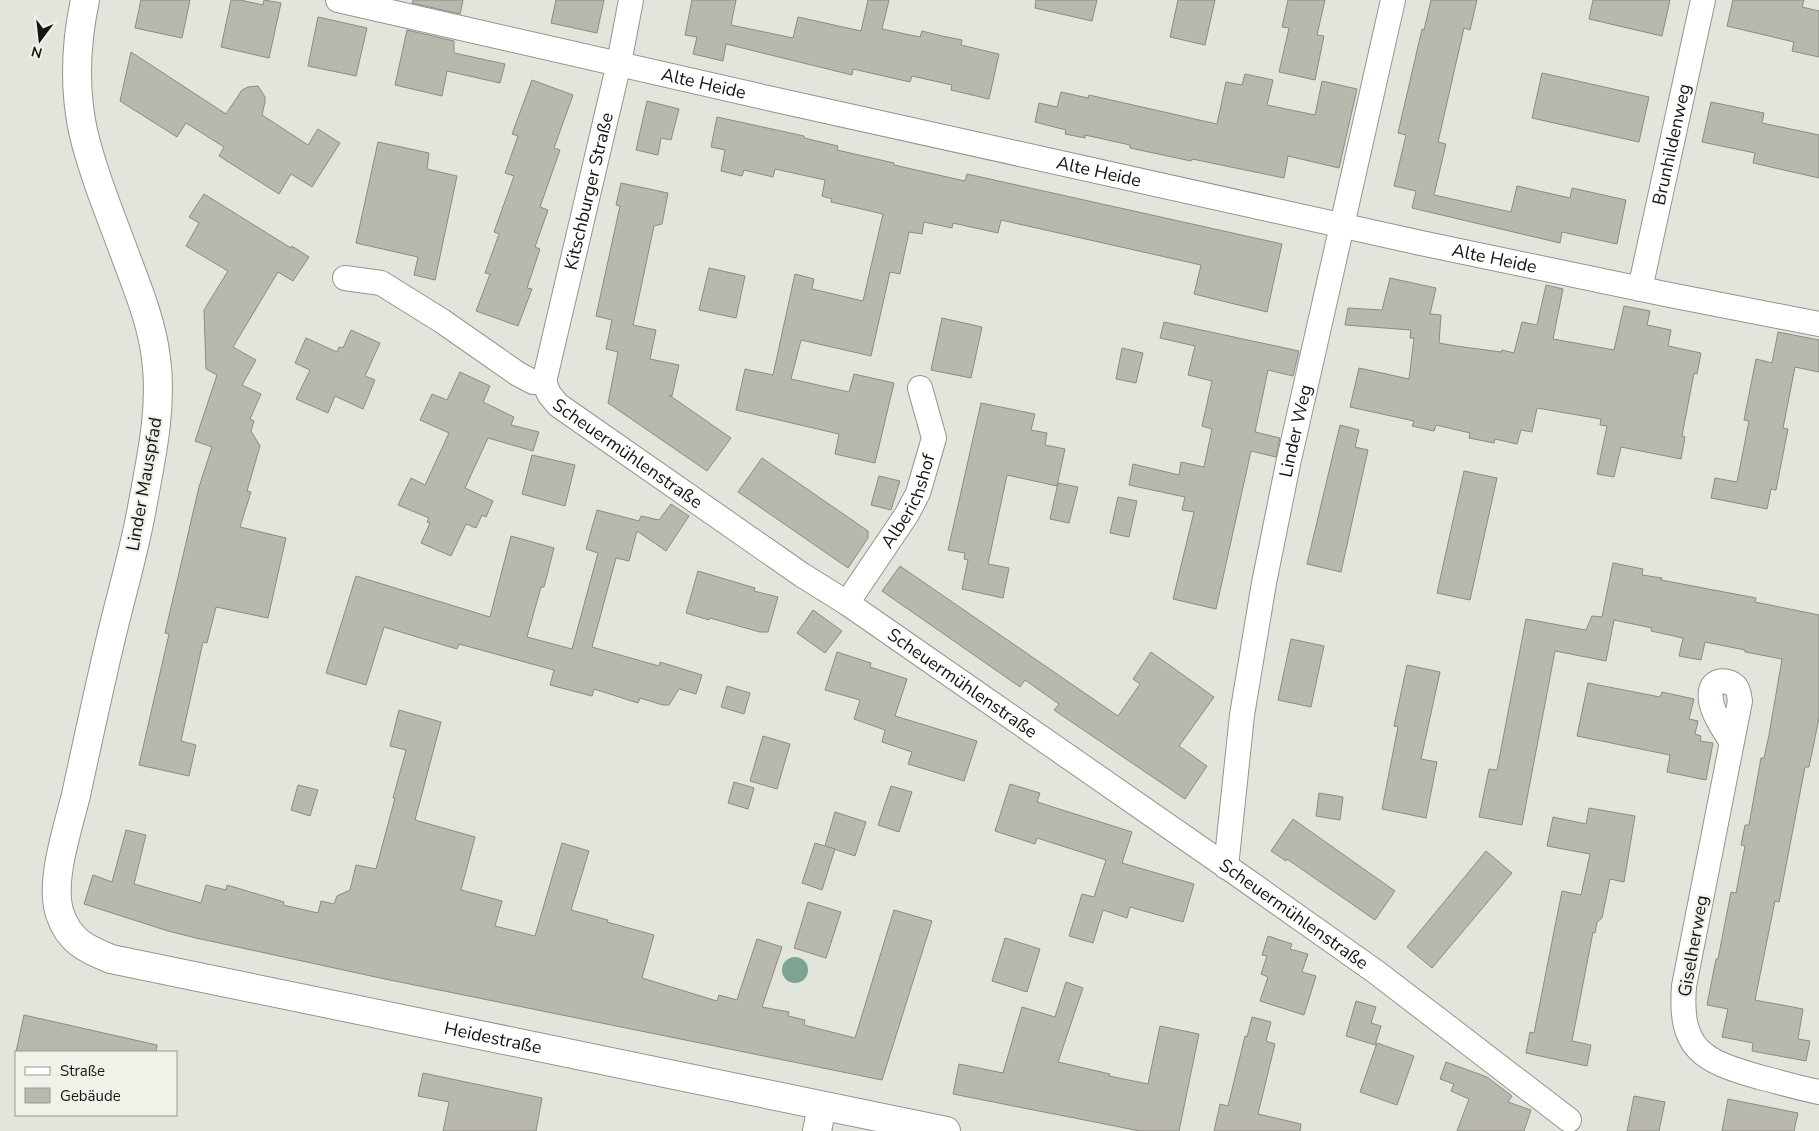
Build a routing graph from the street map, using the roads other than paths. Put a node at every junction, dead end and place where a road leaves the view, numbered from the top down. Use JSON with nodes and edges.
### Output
{"nodes":[{"id":1,"x":86,"y":0,"type":"edge"},
{"id":2,"x":338,"y":0,"type":"edge"},
{"id":3,"x":631,"y":0,"type":"edge"},
{"id":4,"x":1393,"y":0,"type":"edge"},
{"id":5,"x":1703,"y":0,"type":"edge"},
{"id":6,"x":383,"y":5,"type":"edge"},
{"id":7,"x":619,"y":63,"type":"junction"},
{"id":8,"x":1343,"y":225,"type":"junction"},
{"id":9,"x":345,"y":278,"type":"dead end"},
{"id":10,"x":1640,"y":289,"type":"junction"},
{"id":11,"x":1819,"y":324,"type":"edge"},
{"id":12,"x":544,"y":382,"type":"junction"},
{"id":13,"x":920,"y":388,"type":"dead end"},
{"id":14,"x":847,"y":604,"type":"junction"},
{"id":15,"x":1731,"y":741,"type":"dead end"},
{"id":16,"x":1226,"y":867,"type":"junction"},
{"id":17,"x":59,"y":912,"type":"joint"},
{"id":18,"x":1819,"y":1092,"type":"edge"},
{"id":19,"x":819,"y":1119,"type":"edge"},
{"id":20,"x":1569,"y":1120,"type":"dead end"},
{"id":21,"x":946,"y":1131,"type":"edge"}],
"edges":[{"from":1,"to":17,"type":"street","name":"Linder Mauspfad"},
{"from":2,"to":6,"type":"street","name":"Alte Heide"},
{"from":3,"to":7,"type":"street","name":"Kitschburger Straße"},
{"from":4,"to":8,"type":"street","name":"Linder Weg"},
{"from":5,"to":10,"type":"street","name":"Brunhildenweg"},
{"from":6,"to":7,"type":"street","name":"Alte Heide"},
{"from":7,"to":8,"type":"street","name":"Alte Heide"},
{"from":7,"to":12,"type":"street","name":"Kitschburger Straße"},
{"from":8,"to":10,"type":"street","name":"Alte Heide"},
{"from":8,"to":16,"type":"street","name":"Linder Weg"},
{"from":9,"to":12,"type":"street","name":"Scheuermühlenstraße"},
{"from":10,"to":11,"type":"street","name":"Alte Heide"},
{"from":12,"to":14,"type":"street","name":"Scheuermühlenstraße"},
{"from":13,"to":14,"type":"street","name":"Alberichshof"},
{"from":14,"to":16,"type":"street","name":"Scheuermühlenstraße"},
{"from":15,"to":18,"type":"street","name":"Giselherweg"},
{"from":16,"to":20,"type":"street","name":"Scheuermühlenstraße"},
{"from":17,"to":19,"type":"street","name":"Heidestraße"},
{"from":19,"to":21,"type":"street","name":"Heidestraße"}]}
